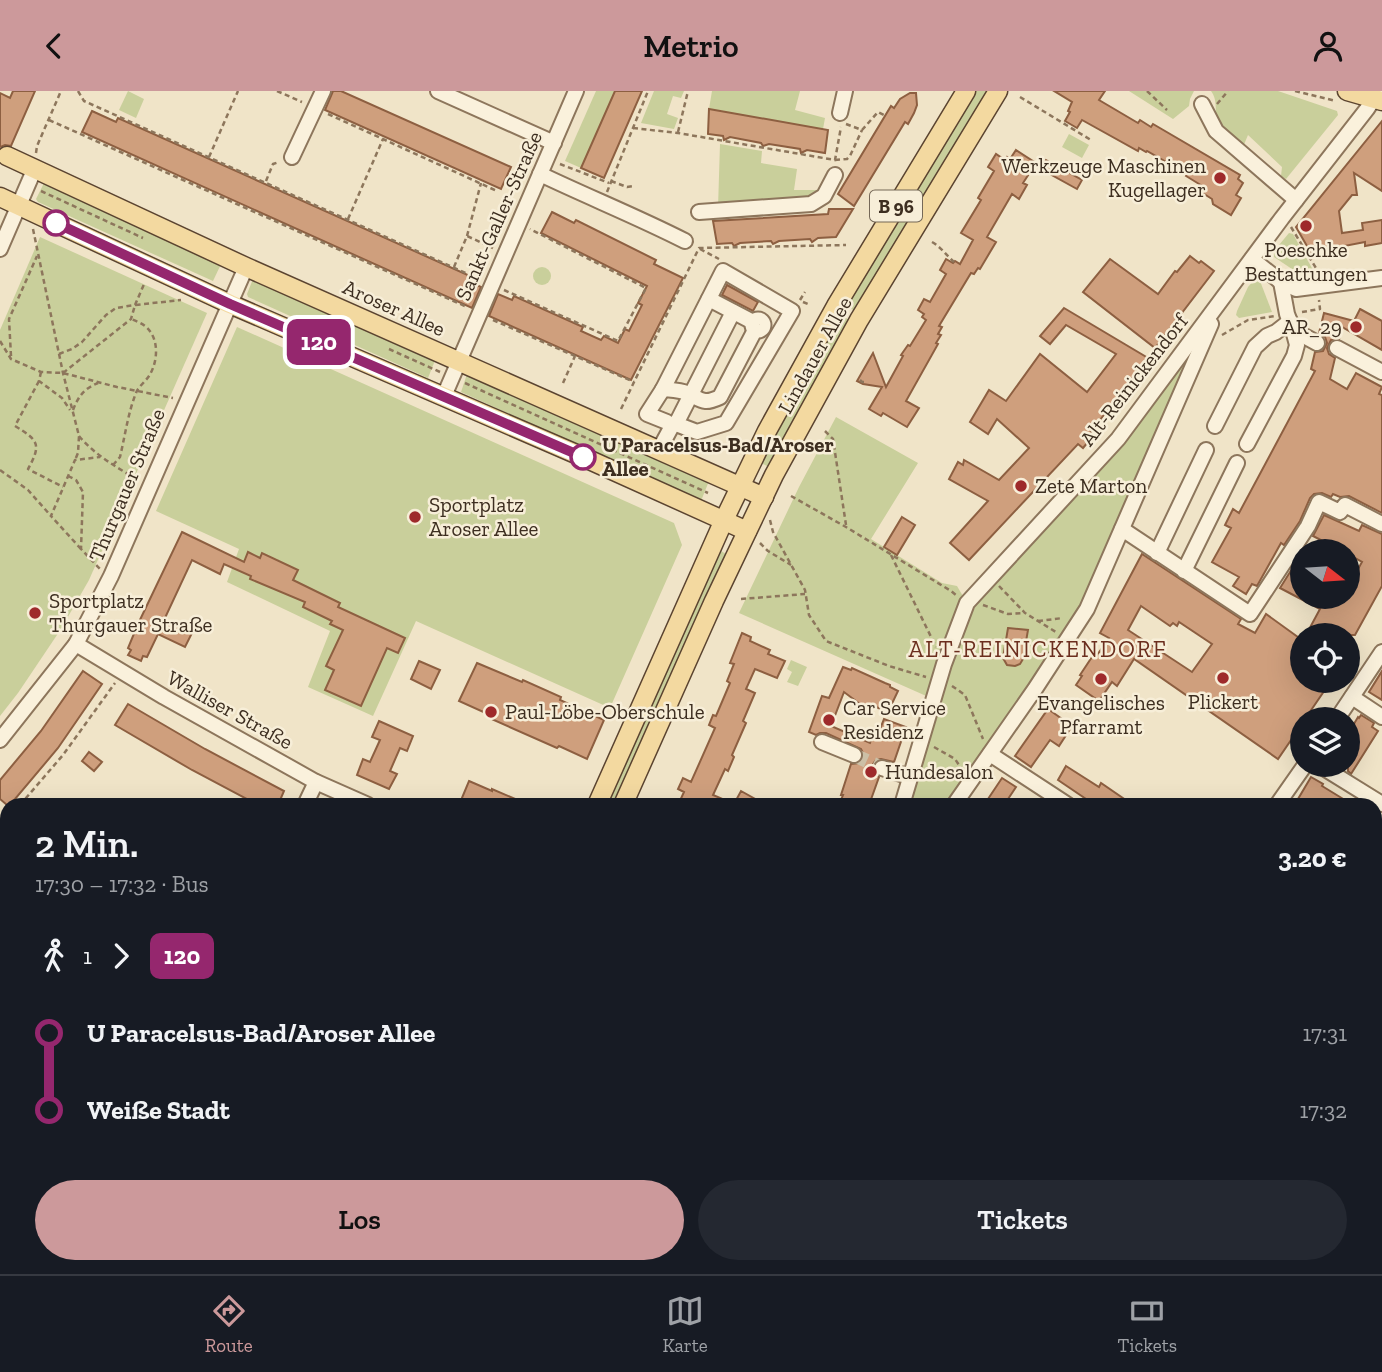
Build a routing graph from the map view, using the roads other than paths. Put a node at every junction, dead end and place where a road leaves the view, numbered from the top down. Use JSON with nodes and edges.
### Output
{"nodes":[{"id":1,"x":323,"y":91,"type":"edge"},
{"id":2,"x":438,"y":91,"type":"edge"},
{"id":3,"x":576,"y":91,"type":"edge"},
{"id":4,"x":845,"y":91,"type":"edge"},
{"id":5,"x":966,"y":91,"type":"edge"},
{"id":6,"x":998,"y":91,"type":"edge"},
{"id":7,"x":1342,"y":96,"type":"edge"},
{"id":8,"x":1378,"y":97,"type":"edge"},
{"id":9,"x":1202,"y":104,"type":"dead end"},
{"id":10,"x":840,"y":113,"type":"dead end"},
{"id":11,"x":554,"y":143,"type":"junction"},
{"id":12,"x":7,"y":156,"type":"dead end"},
{"id":13,"x":292,"y":157,"type":"road end"},
{"id":14,"x":35,"y":168,"type":"junction"},
{"id":15,"x":540,"y":174,"type":"junction"},
{"id":16,"x":835,"y":175,"type":"dead end"},
{"id":17,"x":0,"y":197,"type":"edge"},
{"id":18,"x":1296,"y":200,"type":"junction"},
{"id":19,"x":19,"y":206,"type":"junction"},
{"id":20,"x":699,"y":212,"type":"dead end"},
{"id":21,"x":685,"y":241,"type":"dead end"},
{"id":22,"x":0,"y":249,"type":"edge"},
{"id":23,"x":1252,"y":259,"type":"junction"},
{"id":24,"x":246,"y":267,"type":"junction"},
{"id":25,"x":1382,"y":278,"type":"edge"},
{"id":26,"x":1281,"y":282,"type":"junction"},
{"id":27,"x":709,"y":299,"type":"junction"},
{"id":28,"x":772,"y":299,"type":"junction"},
{"id":29,"x":1219,"y":303,"type":"junction"},
{"id":30,"x":230,"y":304,"type":"junction"},
{"id":31,"x":730,"y":310,"type":"junction"},
{"id":32,"x":1290,"y":321,"type":"junction"},
{"id":33,"x":758,"y":325,"type":"junction"},
{"id":34,"x":778,"y":335,"type":"junction"},
{"id":35,"x":1317,"y":343,"type":"dead end"},
{"id":36,"x":1337,"y":348,"type":"dead end"},
{"id":37,"x":707,"y":364,"type":"junction"},
{"id":38,"x":455,"y":369,"type":"junction"},
{"id":39,"x":1382,"y":372,"type":"edge"},
{"id":40,"x":731,"y":377,"type":"junction"},
{"id":41,"x":748,"y":387,"type":"junction"},
{"id":42,"x":663,"y":389,"type":"junction"},
{"id":43,"x":687,"y":393,"type":"junction"},
{"id":44,"x":444,"y":396,"type":"junction"},
{"id":45,"x":672,"y":423,"type":"junction"},
{"id":46,"x":1215,"y":426,"type":"dead end"},
{"id":47,"x":1247,"y":444,"type":"dead end"},
{"id":48,"x":659,"y":450,"type":"junction"},
{"id":49,"x":1206,"y":450,"type":"dead end"},
{"id":50,"x":1237,"y":463,"type":"dead end"},
{"id":51,"x":740,"y":486,"type":"junction"},
{"id":52,"x":764,"y":497,"type":"junction"},
{"id":53,"x":724,"y":520,"type":"junction"},
{"id":54,"x":1382,"y":524,"type":"edge"},
{"id":55,"x":1122,"y":529,"type":"junction"},
{"id":56,"x":747,"y":531,"type":"junction"},
{"id":57,"x":1157,"y":553,"type":"junction"},
{"id":58,"x":1184,"y":571,"type":"junction"},
{"id":59,"x":76,"y":644,"type":"junction"},
{"id":60,"x":1382,"y":652,"type":"edge"},
{"id":61,"x":1352,"y":697,"type":"junction"},
{"id":62,"x":1345,"y":707,"type":"edge"},
{"id":63,"x":1382,"y":717,"type":"edge"},
{"id":64,"x":0,"y":740,"type":"edge"},
{"id":65,"x":822,"y":742,"type":"dead end"},
{"id":66,"x":990,"y":754,"type":"junction"},
{"id":67,"x":854,"y":755,"type":"tunnel mouth"},
{"id":68,"x":882,"y":768,"type":"tunnel mouth"},
{"id":69,"x":1297,"y":777,"type":"edge"},
{"id":70,"x":1338,"y":777,"type":"edge"},
{"id":71,"x":911,"y":778,"type":"junction"},
{"id":72,"x":316,"y":782,"type":"junction"},
{"id":73,"x":308,"y":798,"type":"edge"},
{"id":74,"x":352,"y":798,"type":"edge"},
{"id":75,"x":600,"y":798,"type":"edge"},
{"id":76,"x":626,"y":798,"type":"edge"},
{"id":77,"x":904,"y":798,"type":"edge"},
{"id":78,"x":959,"y":798,"type":"edge"},
{"id":79,"x":1057,"y":798,"type":"edge"},
{"id":80,"x":1282,"y":798,"type":"edge"},
{"id":81,"x":1372,"y":798,"type":"edge"}],
"edges":[{"from":1,"to":13,"type":"street"},
{"from":2,"to":11,"type":"street"},
{"from":3,"to":11,"type":"street","name":"Sankt-Galler-Straße"},
{"from":4,"to":10,"type":"street"},
{"from":5,"to":51,"type":"main road","name":"Lindauer Allee","number":"B 96"},
{"from":6,"to":52,"type":"main road","name":"Lindauer Allee","number":"B 96"},
{"from":7,"to":8,"type":"main road"},
{"from":8,"to":18,"type":"street","name":"Alt-Reinickendorf"},
{"from":9,"to":18,"type":"street"},
{"from":11,"to":15,"type":"street","name":"Sankt-Galler-Straße"},
{"from":12,"to":14,"type":"main road","name":"Aroser Allee"},
{"from":14,"to":19,"type":"street"},
{"from":14,"to":24,"type":"main road","name":"Aroser Allee"},
{"from":15,"to":21,"type":"street"},
{"from":15,"to":38,"type":"street","name":"Sankt-Galler-Straße"},
{"from":16,"to":20,"type":"street"},
{"from":17,"to":19,"type":"main road"},
{"from":18,"to":23,"type":"street","name":"Alt-Reinickendorf"},
{"from":19,"to":22,"type":"street"},
{"from":19,"to":30,"type":"main road"},
{"from":23,"to":26,"type":"street"},
{"from":23,"to":29,"type":"street","name":"Alt-Reinickendorf"},
{"from":24,"to":30,"type":"street","name":"Thurgauer Straße"},
{"from":24,"to":38,"type":"main road","name":"Aroser Allee"},
{"from":25,"to":26,"type":"street"},
{"from":26,"to":32,"type":"street"},
{"from":27,"to":28,"type":"street"},
{"from":27,"to":31,"type":"street"},
{"from":27,"to":42,"type":"street"},
{"from":28,"to":33,"type":"street"},
{"from":28,"to":34,"type":"street"},
{"from":29,"to":55,"type":"street","name":"Alt-Reinickendorf"},
{"from":29,"to":71,"type":"street","name":"Alt-Reinickendorf"},
{"from":30,"to":44,"type":"main road"},
{"from":30,"to":59,"type":"street","name":"Thurgauer Straße"},
{"from":31,"to":33,"type":"street"},
{"from":31,"to":37,"type":"street"},
{"from":31,"to":43,"type":"street"},
{"from":32,"to":35,"type":"street"},
{"from":32,"to":46,"type":"street"},
{"from":32,"to":47,"type":"street"},
{"from":33,"to":34,"type":"street"},
{"from":33,"to":40,"type":"street"},
{"from":34,"to":41,"type":"street"},
{"from":36,"to":39,"type":"street"},
{"from":37,"to":40,"type":"street"},
{"from":37,"to":43,"type":"street"},
{"from":38,"to":44,"type":"street","name":"Sankt-Galler-Straße"},
{"from":38,"to":48,"type":"main road","name":"Aroser Allee"},
{"from":40,"to":41,"type":"street"},
{"from":40,"to":43,"type":"street"},
{"from":41,"to":45,"type":"street"},
{"from":42,"to":43,"type":"street"},
{"from":42,"to":45,"type":"street"},
{"from":43,"to":45,"type":"street"},
{"from":44,"to":53,"type":"main road"},
{"from":45,"to":48,"type":"street"},
{"from":48,"to":51,"type":"main road","name":"Aroser Allee"},
{"from":49,"to":57,"type":"street"},
{"from":50,"to":58,"type":"street"},
{"from":51,"to":52,"type":"main road","name":"Aroser Allee"},
{"from":51,"to":53,"type":"main road","name":"Lindauer Allee","number":"B 96"},
{"from":52,"to":56,"type":"main road","name":"Lindauer Allee","number":"B 96"},
{"from":53,"to":56,"type":"main road"},
{"from":53,"to":75,"type":"main road","name":"Lindauer Allee","number":"B 96"},
{"from":54,"to":58,"type":"street"},
{"from":55,"to":57,"type":"street"},
{"from":55,"to":66,"type":"street","name":"Alt-Reinickendorf"},
{"from":56,"to":76,"type":"main road","name":"Lindauer Allee","number":"B 96"},
{"from":57,"to":58,"type":"street"},
{"from":59,"to":64,"type":"street","name":"Thurgauer Straße"},
{"from":59,"to":72,"type":"street","name":"Walliser Straße"},
{"from":60,"to":61,"type":"street"},
{"from":61,"to":62,"type":"street"},
{"from":61,"to":63,"type":"street"},
{"from":65,"to":67,"type":"street"},
{"from":66,"to":78,"type":"street","name":"Alt-Reinickendorf"},
{"from":66,"to":79,"type":"street"},
{"from":68,"to":71,"type":"street"},
{"from":69,"to":80,"type":"street"},
{"from":70,"to":81,"type":"street"},
{"from":71,"to":77,"type":"street","name":"Alt-Reinickendorf"},
{"from":72,"to":73,"type":"street"},
{"from":72,"to":74,"type":"street","name":"Walliser Straße"}]}
